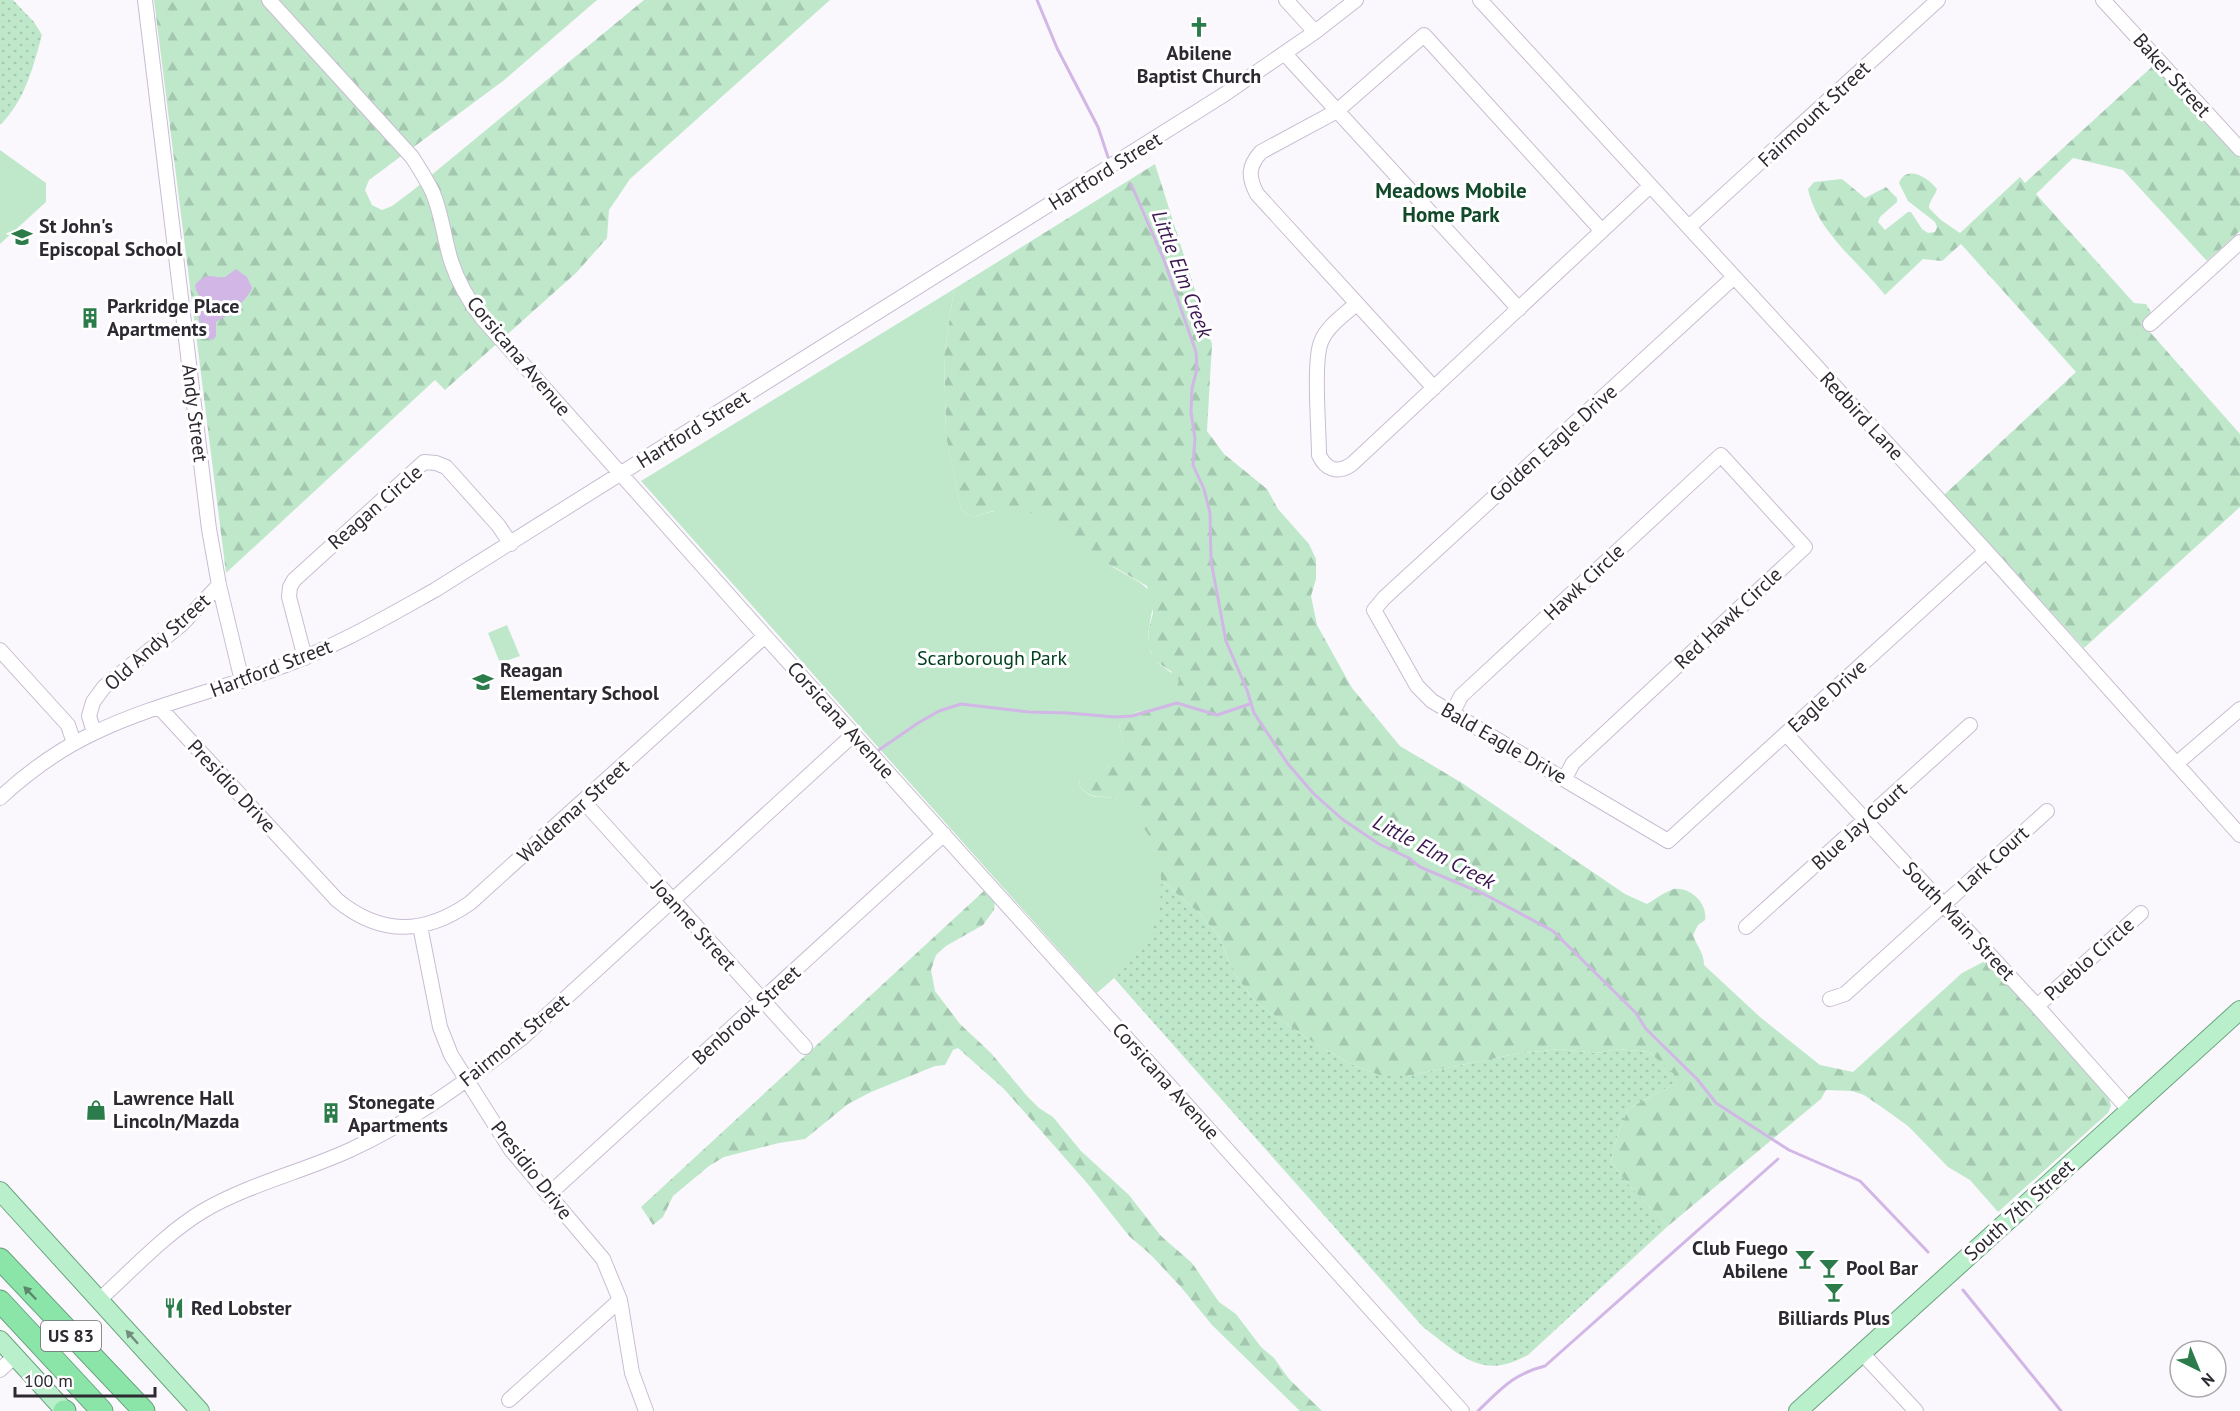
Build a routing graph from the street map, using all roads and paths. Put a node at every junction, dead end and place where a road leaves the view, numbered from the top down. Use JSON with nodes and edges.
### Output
{"nodes":[{"id":1,"x":145,"y":0,"type":"edge"},
{"id":2,"x":269,"y":0,"type":"edge"},
{"id":3,"x":1286,"y":0,"type":"edge"},
{"id":4,"x":1356,"y":0,"type":"edge"},
{"id":5,"x":1480,"y":0,"type":"edge"},
{"id":6,"x":1938,"y":0,"type":"edge"},
{"id":7,"x":2103,"y":0,"type":"edge"},
{"id":8,"x":1315,"y":32,"type":"junction"},
{"id":9,"x":1285,"y":54,"type":"junction"},
{"id":10,"x":1337,"y":111,"type":"junction"},
{"id":11,"x":2240,"y":149,"type":"edge"},
{"id":12,"x":1650,"y":186,"type":"junction"},
{"id":13,"x":1689,"y":227,"type":"junction"},
{"id":14,"x":1602,"y":231,"type":"junction"},
{"id":15,"x":2240,"y":242,"type":"edge"},
{"id":16,"x":1734,"y":277,"type":"junction"},
{"id":17,"x":1356,"y":304,"type":"junction"},
{"id":18,"x":1519,"y":309,"type":"junction"},
{"id":19,"x":2150,"y":324,"type":"dead end"},
{"id":20,"x":1434,"y":388,"type":"junction"},
{"id":21,"x":1721,"y":455,"type":"joint"},
{"id":22,"x":621,"y":474,"type":"junction"},
{"id":23,"x":511,"y":544,"type":"junction"},
{"id":24,"x":1986,"y":551,"type":"junction"},
{"id":25,"x":219,"y":585,"type":"junction"},
{"id":26,"x":1374,"y":610,"type":"joint"},
{"id":27,"x":765,"y":636,"type":"junction"},
{"id":28,"x":0,"y":650,"type":"edge"},
{"id":29,"x":304,"y":658,"type":"junction"},
{"id":30,"x":242,"y":681,"type":"junction"},
{"id":31,"x":159,"y":707,"type":"junction"},
{"id":32,"x":2240,"y":709,"type":"edge"},
{"id":33,"x":1452,"y":714,"type":"junction"},
{"id":34,"x":1970,"y":725,"type":"dead end"},
{"id":35,"x":94,"y":732,"type":"junction"},
{"id":36,"x":854,"y":734,"type":"junction"},
{"id":37,"x":1786,"y":734,"type":"junction"},
{"id":38,"x":74,"y":743,"type":"junction"},
{"id":39,"x":2176,"y":764,"type":"junction"},
{"id":40,"x":1565,"y":778,"type":"junction"},
{"id":41,"x":0,"y":798,"type":"edge"},
{"id":42,"x":584,"y":802,"type":"junction"},
{"id":43,"x":2047,"y":811,"type":"dead end"},
{"id":44,"x":1866,"y":821,"type":"junction"},
{"id":45,"x":944,"y":834,"type":"junction"},
{"id":46,"x":2240,"y":835,"type":"edge"},
{"id":47,"x":1668,"y":841,"type":"joint"},
{"id":48,"x":673,"y":901,"type":"junction"},
{"id":49,"x":1943,"y":903,"type":"junction"},
{"id":50,"x":2141,"y":913,"type":"dead end"},
{"id":51,"x":356,"y":914,"type":"joint"},
{"id":52,"x":420,"y":926,"type":"junction"},
{"id":53,"x":1746,"y":927,"type":"dead end"},
{"id":54,"x":1830,"y":999,"type":"dead end"},
{"id":55,"x":762,"y":1000,"type":"junction"},
{"id":56,"x":2037,"y":1006,"type":"junction"},
{"id":57,"x":2240,"y":1010,"type":"edge"},
{"id":58,"x":805,"y":1047,"type":"dead end"},
{"id":59,"x":467,"y":1081,"type":"junction"},
{"id":60,"x":2130,"y":1111,"type":"junction"},
{"id":61,"x":0,"y":1191,"type":"edge"},
{"id":62,"x":548,"y":1195,"type":"junction"},
{"id":63,"x":0,"y":1259,"type":"edge"},
{"id":64,"x":99,"y":1300,"type":"junction"},
{"id":65,"x":620,"y":1300,"type":"junction"},
{"id":66,"x":0,"y":1301,"type":"edge"},
{"id":67,"x":0,"y":1340,"type":"edge"},
{"id":68,"x":1862,"y":1353,"type":"junction"},
{"id":69,"x":15,"y":1356,"type":"junction"},
{"id":70,"x":0,"y":1370,"type":"edge"},
{"id":71,"x":509,"y":1400,"type":"dead end"},
{"id":72,"x":64,"y":1411,"type":"edge"},
{"id":73,"x":102,"y":1411,"type":"edge"},
{"id":74,"x":144,"y":1411,"type":"edge"},
{"id":75,"x":200,"y":1411,"type":"edge"},
{"id":76,"x":646,"y":1411,"type":"edge"},
{"id":77,"x":1462,"y":1411,"type":"edge"},
{"id":78,"x":1798,"y":1411,"type":"edge"},
{"id":79,"x":1916,"y":1411,"type":"edge"}],
"edges":[{"from":1,"to":25,"type":"street","name":"Andy Street"},
{"from":2,"to":22,"type":"street","name":"Corsicana Avenue"},
{"from":3,"to":8,"type":"street"},
{"from":4,"to":8,"type":"street","name":"Hartford Street"},
{"from":5,"to":12,"type":"street","name":"Redbird Lane"},
{"from":6,"to":13,"type":"street","name":"Fairmount Street"},
{"from":7,"to":11,"type":"street","name":"Baker Street"},
{"from":8,"to":9,"type":"street","name":"Hartford Street"},
{"from":9,"to":10,"type":"street"},
{"from":9,"to":22,"type":"street","name":"Hartford Street"},
{"from":10,"to":14,"type":"street"},
{"from":10,"to":17,"type":"street"},
{"from":10,"to":18,"type":"street"},
{"from":12,"to":13,"type":"street","name":"Redbird Lane"},
{"from":12,"to":14,"type":"street"},
{"from":13,"to":16,"type":"street","name":"Redbird Lane"},
{"from":14,"to":18,"type":"street"},
{"from":15,"to":19,"type":"street"},
{"from":16,"to":24,"type":"street","name":"Redbird Lane"},
{"from":16,"to":26,"type":"street","name":"Golden Eagle Drive"},
{"from":17,"to":20,"type":"street"},
{"from":17,"to":20,"type":"street"},
{"from":18,"to":20,"type":"street"},
{"from":21,"to":33,"type":"street","name":"Hawk Circle"},
{"from":21,"to":40,"type":"street","name":"Red Hawk Circle"},
{"from":22,"to":23,"type":"street","name":"Hartford Street"},
{"from":22,"to":27,"type":"street","name":"Corsicana Avenue"},
{"from":23,"to":29,"type":"street","name":"Hartford Street"},
{"from":23,"to":29,"type":"street","name":"Reagan Circle"},
{"from":24,"to":37,"type":"street","name":"Eagle Drive"},
{"from":24,"to":39,"type":"street","name":"Redbird Lane"},
{"from":25,"to":30,"type":"street","name":"Andy Street"},
{"from":25,"to":35,"type":"street","name":"Old Andy Street"},
{"from":26,"to":33,"type":"street","name":"Bald Eagle Drive"},
{"from":27,"to":36,"type":"street","name":"Corsicana Avenue"},
{"from":27,"to":42,"type":"street","name":"Waldemar Street"},
{"from":28,"to":38,"type":"street"},
{"from":29,"to":30,"type":"street","name":"Hartford Street"},
{"from":30,"to":31,"type":"street","name":"Hartford Street"},
{"from":31,"to":35,"type":"street","name":"Hartford Street"},
{"from":31,"to":51,"type":"street","name":"Presidio Drive"},
{"from":32,"to":39,"type":"street"},
{"from":33,"to":40,"type":"street","name":"Bald Eagle Drive"},
{"from":34,"to":44,"type":"street","name":"Blue Jay Court"},
{"from":35,"to":38,"type":"street","name":"Hartford Street"},
{"from":36,"to":45,"type":"street","name":"Corsicana Avenue"},
{"from":36,"to":48,"type":"street","name":"Fairmont Street"},
{"from":37,"to":44,"type":"street","name":"South Main Street"},
{"from":37,"to":47,"type":"street","name":"Eagle Drive"},
{"from":38,"to":41,"type":"street","name":"Hartford Street"},
{"from":39,"to":46,"type":"street","name":"Redbird Lane"},
{"from":40,"to":47,"type":"street","name":"Bald Eagle Drive"},
{"from":42,"to":48,"type":"street","name":"Joanne Street"},
{"from":42,"to":52,"type":"street","name":"Waldemar Street"},
{"from":43,"to":49,"type":"street","name":"Lark Court"},
{"from":44,"to":49,"type":"street","name":"South Main Street"},
{"from":44,"to":53,"type":"street","name":"Blue Jay Court"},
{"from":45,"to":55,"type":"street","name":"Benbrook Street"},
{"from":45,"to":77,"type":"street","name":"Corsicana Avenue"},
{"from":48,"to":55,"type":"street","name":"Joanne Street"},
{"from":48,"to":59,"type":"street","name":"Fairmont Street"},
{"from":49,"to":54,"type":"street","name":"Lark Court"},
{"from":49,"to":56,"type":"street","name":"South Main Street"},
{"from":50,"to":56,"type":"street","name":"Pueblo Circle"},
{"from":51,"to":52,"type":"street","name":"Waldemar Street"},
{"from":52,"to":59,"type":"street","name":"Presidio Drive"},
{"from":55,"to":58,"type":"street","name":"Joanne Street"},
{"from":55,"to":62,"type":"street","name":"Benbrook Street"},
{"from":56,"to":60,"type":"street","name":"South Main Street"},
{"from":57,"to":60,"type":"main road","name":"South 7th Street"},
{"from":59,"to":62,"type":"street","name":"Presidio Drive"},
{"from":59,"to":64,"type":"street","name":"Fairmont Street"},
{"from":60,"to":68,"type":"main road","name":"South 7th Street"},
{"from":61,"to":64,"type":"main road"},
{"from":62,"to":65,"type":"street","name":"Presidio Drive"},
{"from":74,"to":63,"type":"highway","number":"US 83","one_way":true},
{"from":75,"to":64,"type":"main road","one_way":true},
{"from":65,"to":71,"type":"street"},
{"from":65,"to":76,"type":"street","name":"Presidio Drive"},
{"from":66,"to":73,"type":"highway","number":"US 83"},
{"from":67,"to":69,"type":"main road"},
{"from":68,"to":78,"type":"main road","name":"South 7th Street"},
{"from":68,"to":79,"type":"street"},
{"from":69,"to":70,"type":"street"},
{"from":69,"to":72,"type":"main road"}]}
